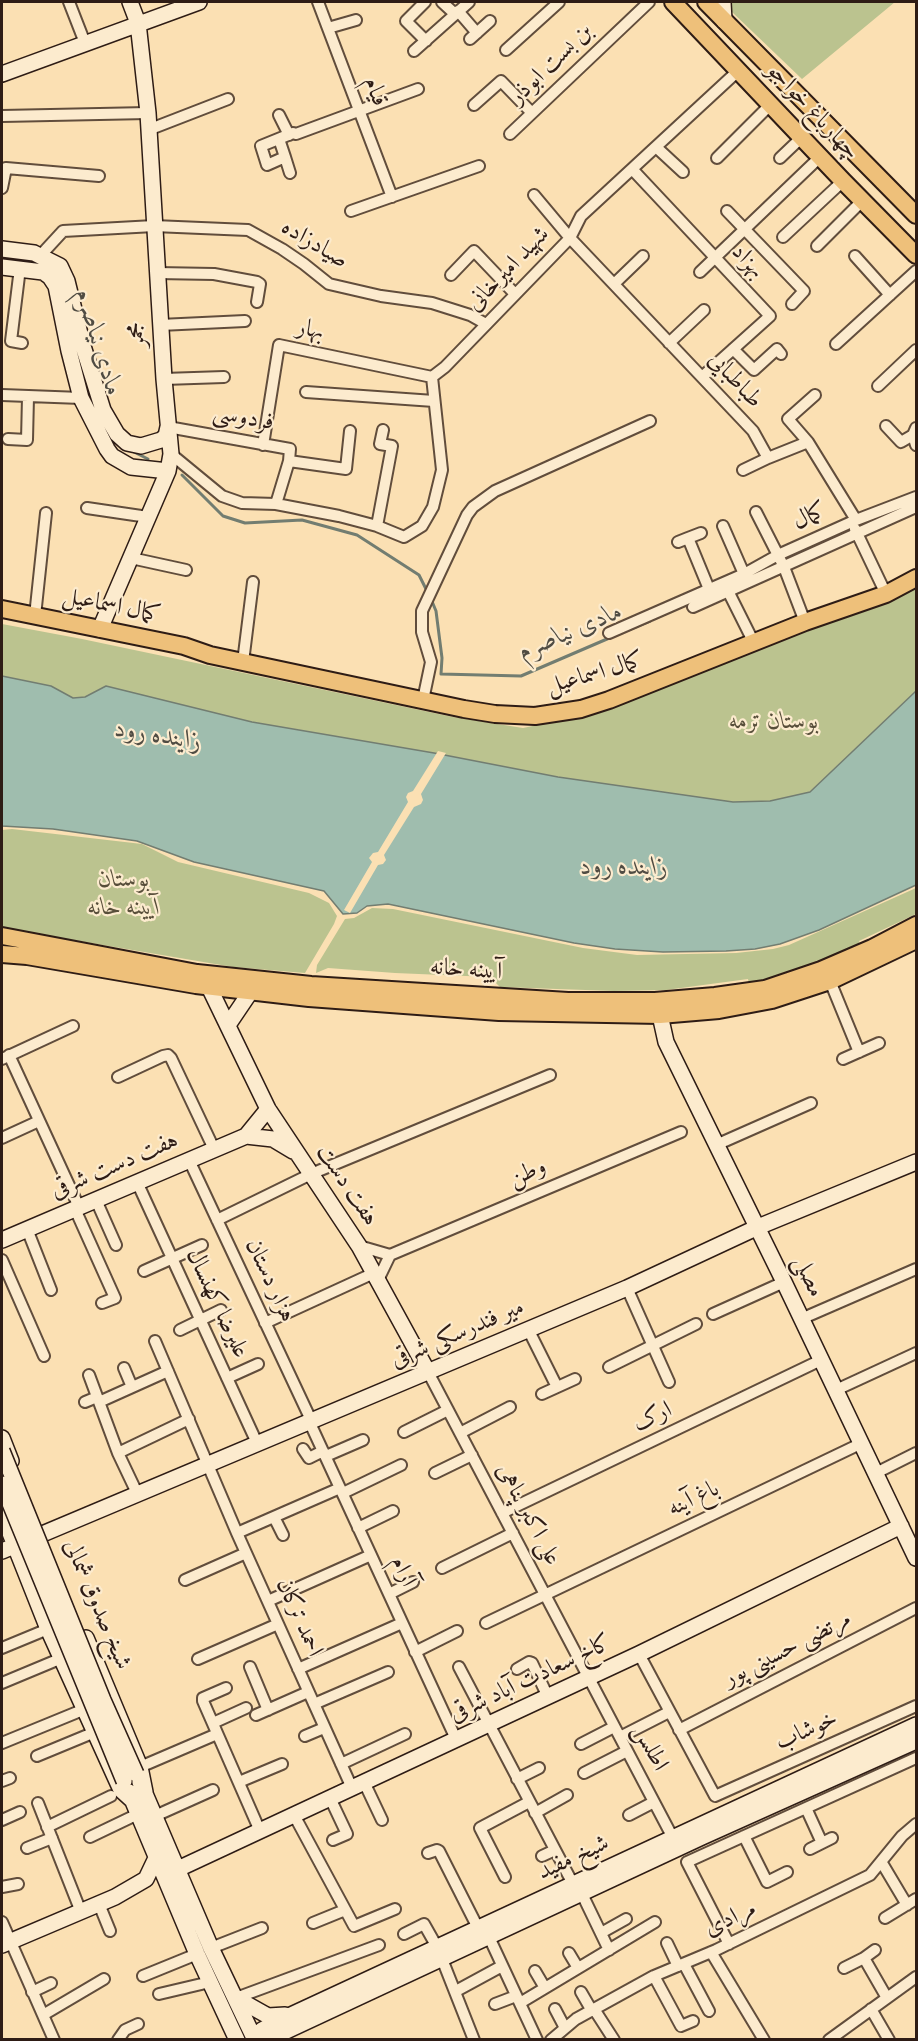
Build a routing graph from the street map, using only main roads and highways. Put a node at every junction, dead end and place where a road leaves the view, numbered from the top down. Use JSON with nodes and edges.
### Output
{"nodes":[{"id":1,"x":130,"y":2,"type":"edge"},
{"id":2,"x":199,"y":2,"type":"edge"},
{"id":3,"x":673,"y":2,"type":"edge"},
{"id":4,"x":706,"y":2,"type":"edge"},
{"id":5,"x":723,"y":2,"type":"edge"},
{"id":6,"x":724,"y":21,"type":"junction"},
{"id":7,"x":138,"y":23,"type":"junction"},
{"id":8,"x":707,"y":36,"type":"junction"},
{"id":9,"x":2,"y":74,"type":"edge"},
{"id":10,"x":916,"y":215,"type":"edge"},
{"id":11,"x":2,"y":249,"type":"edge"},
{"id":12,"x":916,"y":255,"type":"edge"},
{"id":13,"x":2,"y":267,"type":"edge"},
{"id":14,"x":168,"y":427,"type":"junction"},
{"id":15,"x":168,"y":471,"type":"junction"},
{"id":16,"x":914,"y":581,"type":"edge"},
{"id":17,"x":2,"y":609,"type":"edge"},
{"id":18,"x":2,"y":617,"type":"edge"},
{"id":19,"x":99,"y":629,"type":"junction"},
{"id":20,"x":210,"y":655,"type":"junction"},
{"id":21,"x":916,"y":925,"type":"edge"},
{"id":22,"x":2,"y":936,"type":"edge"},
{"id":23,"x":916,"y":940,"type":"edge"},
{"id":24,"x":2,"y":954,"type":"edge"},
{"id":25,"x":209,"y":987,"type":"junction"},
{"id":26,"x":251,"y":992,"type":"junction"},
{"id":27,"x":661,"y":1008,"type":"junction"},
{"id":28,"x":228,"y":1025,"type":"junction"},
{"id":29,"x":268,"y":1109,"type":"junction"},
{"id":30,"x":246,"y":1136,"type":"junction"},
{"id":31,"x":297,"y":1154,"type":"junction"},
{"id":32,"x":916,"y":1162,"type":"edge"},
{"id":33,"x":758,"y":1227,"type":"junction"},
{"id":34,"x":2,"y":1240,"type":"edge"},
{"id":35,"x":428,"y":1371,"type":"junction"},
{"id":36,"x":2,"y":1438,"type":"edge"},
{"id":37,"x":2,"y":1451,"type":"edge"},
{"id":38,"x":2,"y":1484,"type":"edge"},
{"id":39,"x":33,"y":1512,"type":"junction"},
{"id":40,"x":4,"y":1518,"type":"edge"},
{"id":41,"x":901,"y":1526,"type":"junction"},
{"id":42,"x":42,"y":1534,"type":"junction"},
{"id":43,"x":8,"y":1548,"type":"edge"},
{"id":44,"x":914,"y":1549,"type":"edge"},
{"id":45,"x":50,"y":1553,"type":"junction"},
{"id":46,"x":23,"y":1566,"type":"junction"},
{"id":47,"x":916,"y":1725,"type":"edge"},
{"id":48,"x":916,"y":1741,"type":"edge"},
{"id":49,"x":133,"y":1774,"type":"junction"},
{"id":50,"x":830,"y":1781,"type":"junction"},
{"id":51,"x":138,"y":1802,"type":"junction"},
{"id":52,"x":156,"y":1858,"type":"junction"},
{"id":53,"x":178,"y":1869,"type":"junction"},
{"id":54,"x":170,"y":1891,"type":"junction"},
{"id":55,"x":115,"y":1897,"type":"junction"},
{"id":56,"x":5,"y":1943,"type":"edge"},
{"id":57,"x":205,"y":1951,"type":"junction"},
{"id":58,"x":236,"y":1998,"type":"junction"},
{"id":59,"x":294,"y":2027,"type":"edge"},
{"id":60,"x":237,"y":2040,"type":"edge"},
{"id":61,"x":256,"y":2040,"type":"edge"},
{"id":62,"x":267,"y":2040,"type":"edge"}],
"edges":[{"from":1,"to":7,"type":"main road","name":"مجمر"},
{"from":2,"to":7,"type":"main road"},
{"from":3,"to":8,"type":"main road","name":"چهارباغ خواجو"},
{"from":4,"to":6,"type":"main road","name":"چهارباغ خواجو"},
{"from":5,"to":6,"type":"main road"},
{"from":6,"to":8,"type":"main road"},
{"from":6,"to":10,"type":"main road","name":"چهارباغ خواجو"},
{"from":7,"to":9,"type":"main road"},
{"from":7,"to":14,"type":"main road","name":"مجمر"},
{"from":8,"to":12,"type":"main road","name":"چهارباغ خواجو"},
{"from":11,"to":14,"type":"main road"},
{"from":13,"to":15,"type":"main road"},
{"from":14,"to":15,"type":"main road","name":"مجمر"},
{"from":15,"to":19,"type":"main road","name":"مجمر"},
{"from":16,"to":20,"type":"main road","name":"کمال اسماعیل"},
{"from":17,"to":19,"type":"main road","name":"کمال اسماعیل"},
{"from":18,"to":20,"type":"main road","name":"کمال اسماعیل"},
{"from":19,"to":20,"type":"main road","name":"کمال اسماعیل"},
{"from":21,"to":27,"type":"main road","name":"آیینه خانه"},
{"from":22,"to":27,"type":"main road","name":"آیینه خانه"},
{"from":23,"to":27,"type":"main road","name":"آیینه خانه"},
{"from":24,"to":25,"type":"main road","name":"آیینه خانه"},
{"from":25,"to":26,"type":"main road","name":"آیینه خانه"},
{"from":25,"to":28,"type":"main road","name":"هفت دست"},
{"from":26,"to":27,"type":"main road","name":"آیینه خانه"},
{"from":26,"to":28,"type":"main road"},
{"from":27,"to":33,"type":"main road","name":"مصلی"},
{"from":28,"to":29,"type":"main road","name":"هفت دست"},
{"from":29,"to":30,"type":"main road"},
{"from":29,"to":31,"type":"main road","name":"هفت دست"},
{"from":30,"to":31,"type":"main road"},
{"from":30,"to":34,"type":"main road","name":"هفت دست شرقی"},
{"from":31,"to":35,"type":"main road","name":"هفت دست"},
{"from":32,"to":33,"type":"main road","name":"میر فندرسکی شرقی"},
{"from":33,"to":35,"type":"main road","name":"میر فندرسکی شرقی"},
{"from":33,"to":41,"type":"main road","name":"مصلی"},
{"from":35,"to":42,"type":"main road","name":"میر فندرسکی شرقی"},
{"from":36,"to":39,"type":"main road","name":"شیخ صدوق شمالی"},
{"from":37,"to":49,"type":"main road","name":"شیخ صدوق شمالی","bridge":true},
{"from":38,"to":49,"type":"main road","name":"شیخ صدوق شمالی","bridge":true},
{"from":39,"to":40,"type":"main road"},
{"from":39,"to":42,"type":"main road","name":"شیخ صدوق شمالی"},
{"from":40,"to":43,"type":"main road","name":"شیخ صدوق شمالی"},
{"from":41,"to":44,"type":"main road","name":"مصلی"},
{"from":41,"to":53,"type":"main road","name":"کاخ سعادت آباد شرقی"},
{"from":42,"to":43,"type":"main road","name":"میر فندرسکی شرقی"},
{"from":42,"to":45,"type":"main road","name":"شیخ صدوق شمالی"},
{"from":43,"to":46,"type":"main road","name":"شیخ صدوق شمالی"},
{"from":45,"to":46,"type":"main road"},
{"from":45,"to":49,"type":"main road","name":"شیخ صدوق شمالی"},
{"from":46,"to":51,"type":"main road","name":"شیخ صدوق شمالی"},
{"from":47,"to":50,"type":"main road","name":"شیخ مفید"},
{"from":48,"to":50,"type":"main road","name":"شیخ مفید"},
{"from":49,"to":51,"type":"main road","name":"شیخ صدوق شمالی"},
{"from":50,"to":59,"type":"main road","name":"شیخ مفید"},
{"from":51,"to":52,"type":"main road","name":"شیخ صدوق شمالی"},
{"from":51,"to":53,"type":"main road","name":"شیخ صدوق شمالی"},
{"from":52,"to":54,"type":"main road","name":"شیخ صدوق شمالی"},
{"from":52,"to":55,"type":"main road"},
{"from":53,"to":57,"type":"main road","name":"شیخ صدوق شمالی"},
{"from":54,"to":55,"type":"main road"},
{"from":54,"to":57,"type":"main road","name":"شیخ صدوق شمالی"},
{"from":55,"to":56,"type":"main road"},
{"from":57,"to":58,"type":"main road","name":"شیخ صدوق شمالی"},
{"from":57,"to":60,"type":"main road","name":"شیخ صدوق شمالی"},
{"from":58,"to":59,"type":"main road"},
{"from":58,"to":61,"type":"main road","name":"شیخ صدوق شمالی"},
{"from":59,"to":61,"type":"main road","name":"شیخ مفید"},
{"from":59,"to":62,"type":"main road","name":"شیخ مفید"}]}
